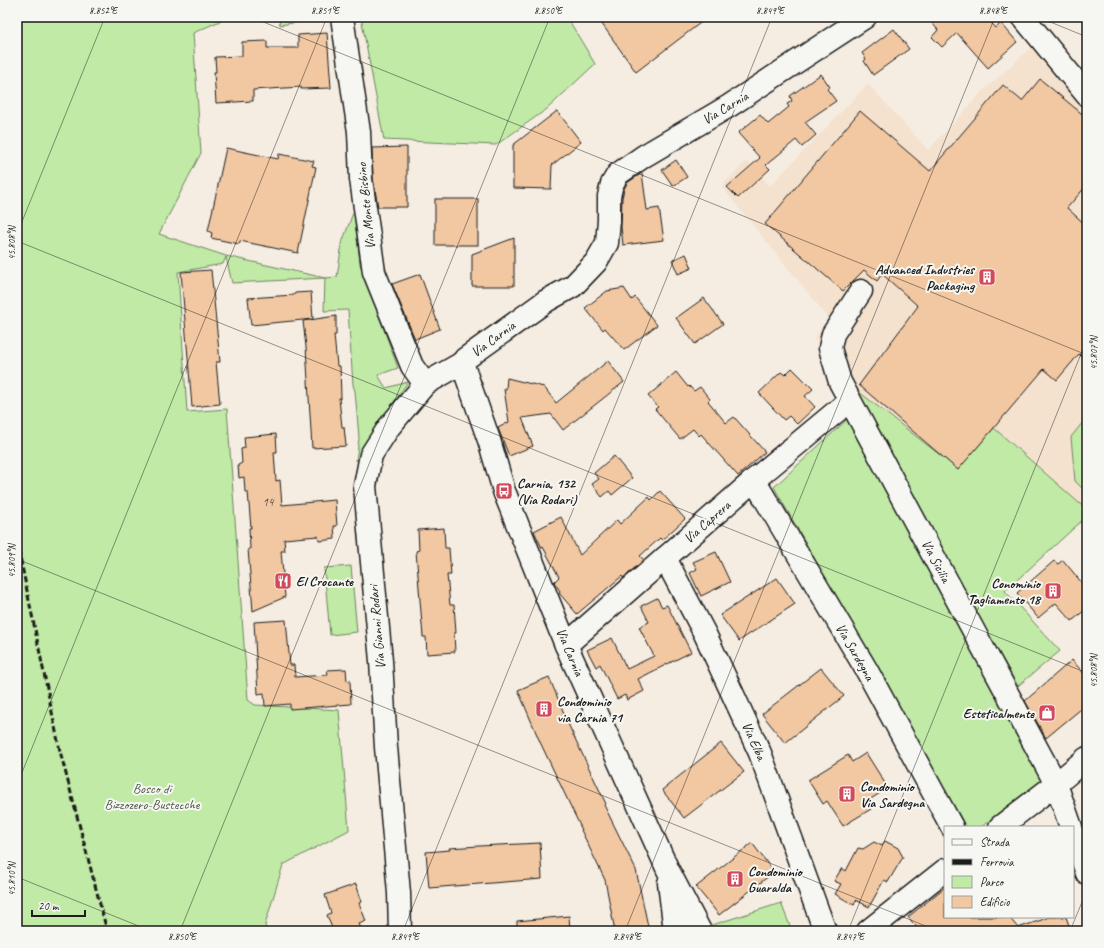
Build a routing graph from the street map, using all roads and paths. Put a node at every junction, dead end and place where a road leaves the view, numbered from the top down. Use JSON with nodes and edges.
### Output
{"nodes":[{"id":1,"x":342,"y":17,"type":"edge"},
{"id":2,"x":865,"y":17,"type":"edge"},
{"id":3,"x":1023,"y":17,"type":"edge"},
{"id":4,"x":1087,"y":95,"type":"edge"},
{"id":5,"x":861,"y":291,"type":"dead end"},
{"id":6,"x":462,"y":363,"type":"junction"},
{"id":7,"x":425,"y":384,"type":"junction"},
{"id":8,"x":849,"y":401,"type":"junction"},
{"id":9,"x":754,"y":480,"type":"junction"},
{"id":10,"x":665,"y":558,"type":"junction"},
{"id":11,"x":566,"y":645,"type":"junction"},
{"id":12,"x":1087,"y":758,"type":"edge"},
{"id":13,"x":1056,"y":784,"type":"junction"},
{"id":14,"x":951,"y":826,"type":"edge"},
{"id":15,"x":1001,"y":826,"type":"edge"},
{"id":16,"x":1071,"y":826,"type":"edge"},
{"id":17,"x":1074,"y":836,"type":"edge"},
{"id":18,"x":668,"y":870,"type":"junction"},
{"id":19,"x":944,"y":871,"type":"edge"},
{"id":20,"x":1087,"y":873,"type":"edge"},
{"id":21,"x":400,"y":931,"type":"edge"},
{"id":22,"x":675,"y":931,"type":"edge"},
{"id":23,"x":700,"y":931,"type":"edge"},
{"id":24,"x":825,"y":931,"type":"edge"},
{"id":25,"x":868,"y":931,"type":"edge"}],
"edges":[{"from":1,"to":7,"type":"street","name":"Via Monte Bisbino"},
{"from":2,"to":6,"type":"street","name":"Via Carnia"},
{"from":3,"to":4,"type":"street"},
{"from":5,"to":8,"type":"street","name":"Via Sicilia"},
{"from":6,"to":7,"type":"street","name":"Via Gianni Rodari"},
{"from":6,"to":11,"type":"street","name":"Via Carnia"},
{"from":7,"to":21,"type":"street","name":"Via Gianni Rodari"},
{"from":8,"to":9,"type":"street","name":"Via Caprera"},
{"from":8,"to":13,"type":"street","name":"Via Sicilia"},
{"from":9,"to":10,"type":"street","name":"Via Caprera"},
{"from":9,"to":14,"type":"street","name":"Via Sardegna"},
{"from":10,"to":11,"type":"street","name":"Via Caprera"},
{"from":10,"to":24,"type":"street","name":"Via Elba"},
{"from":11,"to":18,"type":"street","name":"Via Carnia"},
{"from":12,"to":13,"type":"street"},
{"from":13,"to":15,"type":"street"},
{"from":13,"to":16,"type":"street","name":"Via Sicilia"},
{"from":17,"to":20,"type":"street"},
{"from":18,"to":22,"type":"street","name":"Via Carnia"},
{"from":18,"to":23,"type":"street","name":"Via Carnia"},
{"from":19,"to":25,"type":"street"}]}
